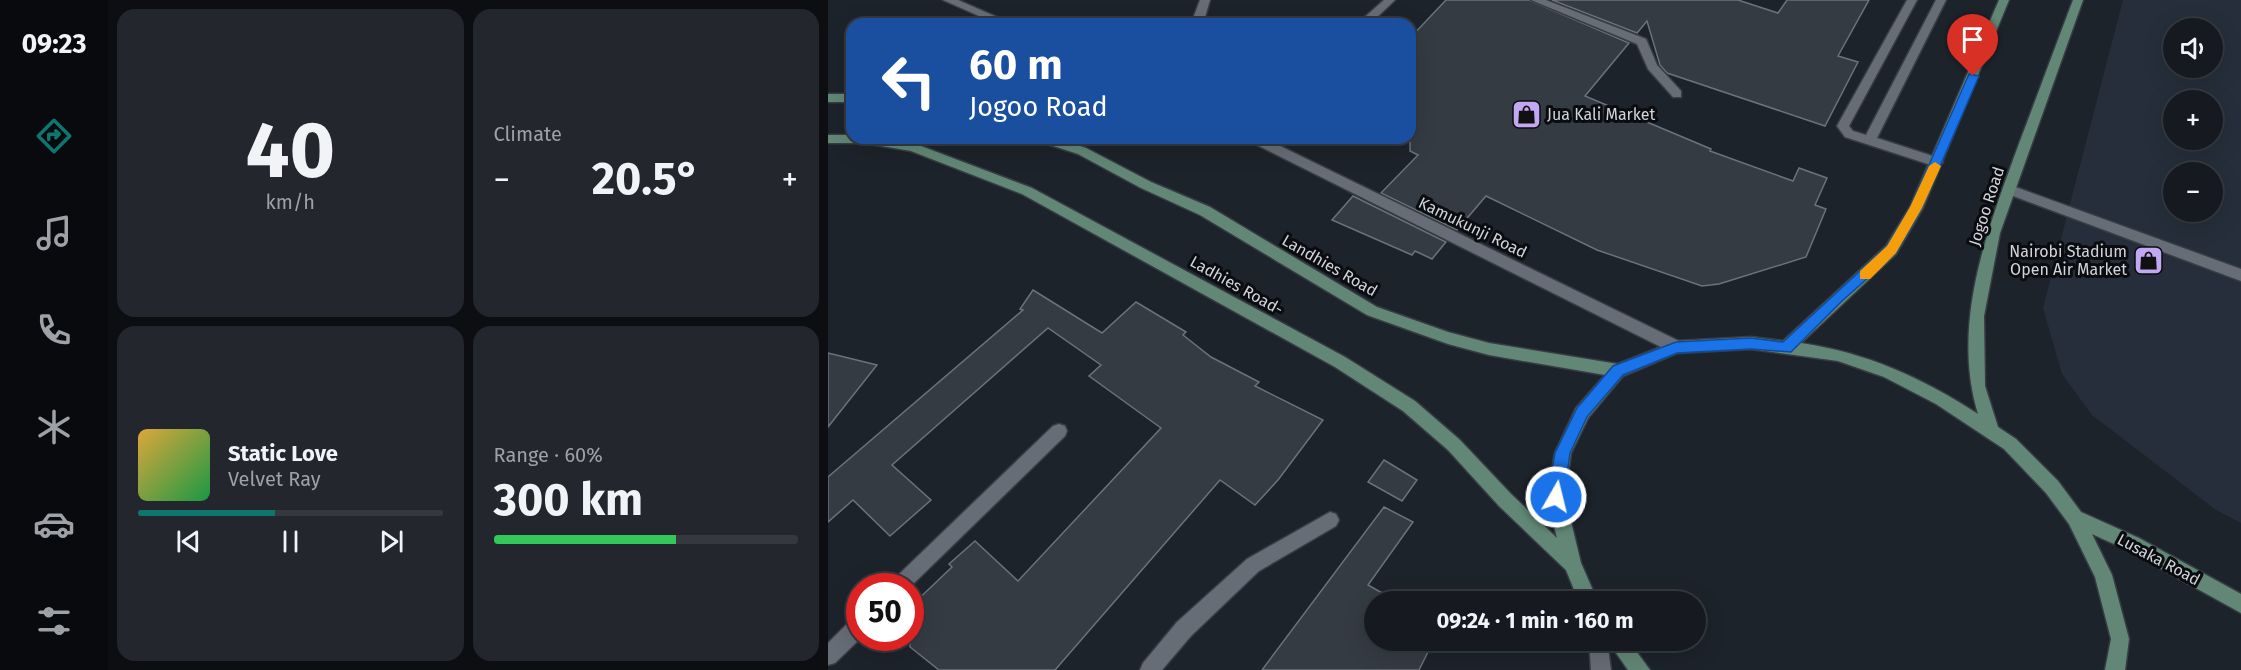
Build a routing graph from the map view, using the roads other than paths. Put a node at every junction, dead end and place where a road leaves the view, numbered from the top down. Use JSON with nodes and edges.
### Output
{"nodes":[{"id":1,"x":948,"y":0,"type":"edge"},
{"id":2,"x":1205,"y":0,"type":"edge"},
{"id":3,"x":1390,"y":0,"type":"edge"},
{"id":4,"x":1536,"y":0,"type":"edge"},
{"id":5,"x":1912,"y":0,"type":"edge"},
{"id":6,"x":1941,"y":0,"type":"edge"},
{"id":7,"x":2004,"y":0,"type":"edge"},
{"id":8,"x":2078,"y":0,"type":"edge"},
{"id":9,"x":992,"y":18,"type":"edge"},
{"id":10,"x":1199,"y":18,"type":"edge"},
{"id":11,"x":1374,"y":18,"type":"edge"},
{"id":12,"x":1677,"y":94,"type":"dead end"},
{"id":13,"x":828,"y":98,"type":"edge"},
{"id":14,"x":846,"y":98,"type":"edge"},
{"id":15,"x":828,"y":139,"type":"edge"},
{"id":16,"x":846,"y":139,"type":"edge"},
{"id":17,"x":1870,"y":140,"type":"junction"},
{"id":18,"x":895,"y":144,"type":"edge"},
{"id":19,"x":1061,"y":144,"type":"edge"},
{"id":20,"x":1265,"y":144,"type":"edge"},
{"id":21,"x":1937,"y":162,"type":"junction"},
{"id":22,"x":2010,"y":190,"type":"junction"},
{"id":23,"x":2241,"y":275,"type":"edge"},
{"id":24,"x":1676,"y":347,"type":"junction"},
{"id":25,"x":1786,"y":348,"type":"junction"},
{"id":26,"x":1618,"y":371,"type":"junction"},
{"id":27,"x":1059,"y":431,"type":"dead end"},
{"id":28,"x":1991,"y":431,"type":"junction"},
{"id":29,"x":2075,"y":518,"type":"junction"},
{"id":30,"x":1330,"y":520,"type":"dead end"},
{"id":31,"x":1572,"y":564,"type":"junction"},
{"id":32,"x":912,"y":573,"type":"edge"},
{"id":33,"x":1584,"y":591,"type":"edge"},
{"id":34,"x":2241,"y":604,"type":"edge"},
{"id":35,"x":846,"y":639,"type":"edge"},
{"id":36,"x":1599,"y":651,"type":"edge"},
{"id":37,"x":1625,"y":651,"type":"edge"},
{"id":38,"x":828,"y":656,"type":"edge"},
{"id":39,"x":1150,"y":670,"type":"edge"},
{"id":40,"x":1601,"y":670,"type":"edge"},
{"id":41,"x":1640,"y":670,"type":"edge"},
{"id":42,"x":2115,"y":670,"type":"edge"}],
"edges":[{"from":1,"to":9,"type":"street"},
{"from":2,"to":10,"type":"street"},
{"from":3,"to":11,"type":"street"},
{"from":4,"to":12,"type":"street"},
{"from":5,"to":17,"type":"street"},
{"from":6,"to":17,"type":"street"},
{"from":7,"to":21,"type":"main road"},
{"from":8,"to":22,"type":"main road","name":"Jogoo Road"},
{"from":13,"to":14,"type":"main road"},
{"from":15,"to":16,"type":"main road","name":"Ladhies Road-"},
{"from":17,"to":21,"type":"street"},
{"from":18,"to":31,"type":"main road","name":"Ladhies Road-"},
{"from":19,"to":26,"type":"main road","name":"Landhies Road"},
{"from":20,"to":24,"type":"street","name":"Kamukunji Road"},
{"from":21,"to":25,"type":"main road"},
{"from":22,"to":23,"type":"street"},
{"from":22,"to":28,"type":"main road","name":"Jogoo Road"},
{"from":24,"to":25,"type":"main road"},
{"from":24,"to":26,"type":"main road"},
{"from":25,"to":28,"type":"main road"},
{"from":26,"to":31,"type":"main road"},
{"from":27,"to":32,"type":"street"},
{"from":28,"to":29,"type":"main road"},
{"from":29,"to":34,"type":"main road","name":"Lusaka Road"},
{"from":29,"to":42,"type":"main road"},
{"from":30,"to":39,"type":"street"},
{"from":31,"to":33,"type":"main road"},
{"from":35,"to":38,"type":"street"},
{"from":36,"to":40,"type":"street"},
{"from":37,"to":41,"type":"main road"}]}
